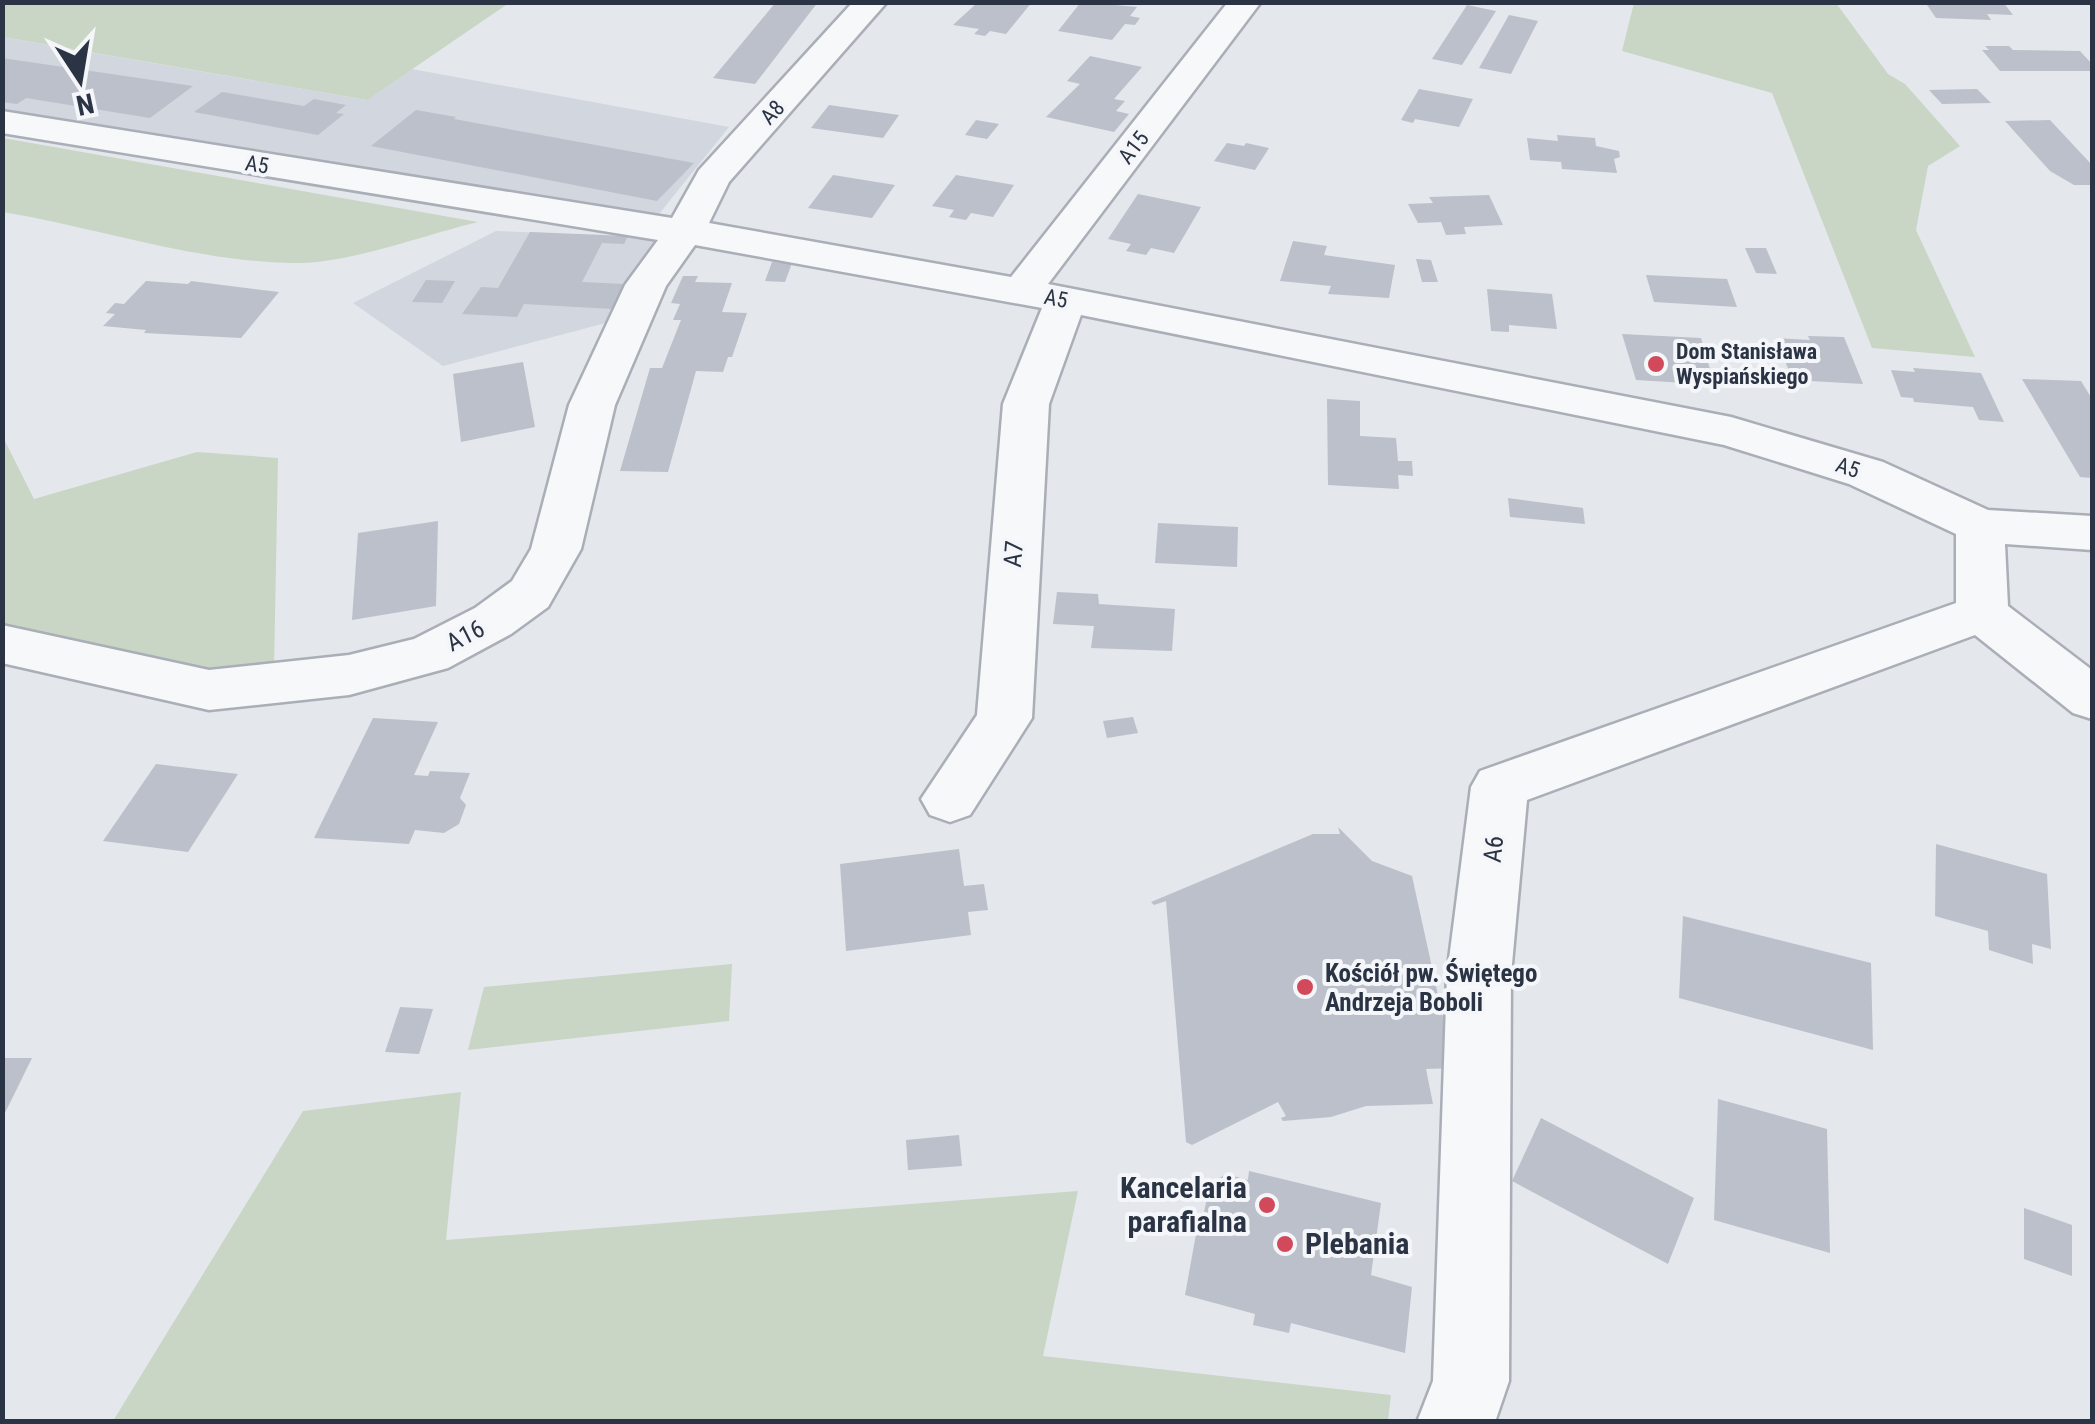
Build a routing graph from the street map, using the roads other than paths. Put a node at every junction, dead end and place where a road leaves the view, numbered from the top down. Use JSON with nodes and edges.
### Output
{"nodes":[{"id":1,"x":871,"y":2,"type":"edge"},
{"id":2,"x":1245,"y":2,"type":"edge"},
{"id":3,"x":2,"y":122,"type":"edge"},
{"id":4,"x":685,"y":231,"type":"junction"},
{"id":5,"x":1044,"y":296,"type":"junction"},
{"id":6,"x":1980,"y":526,"type":"junction"},
{"id":7,"x":2092,"y":533,"type":"edge"},
{"id":8,"x":1982,"y":614,"type":"junction"},
{"id":9,"x":2,"y":644,"type":"edge"},
{"id":10,"x":2092,"y":700,"type":"edge"},
{"id":11,"x":950,"y":800,"type":"dead end"},
{"id":12,"x":1456,"y":1422,"type":"edge"}],
"edges":[{"from":1,"to":4,"type":"street","name":"A8"},
{"from":2,"to":5,"type":"street","name":"A15"},
{"from":3,"to":4,"type":"street","name":"A5"},
{"from":4,"to":5,"type":"street","name":"A5"},
{"from":4,"to":9,"type":"street","name":"A16"},
{"from":5,"to":6,"type":"street","name":"A5"},
{"from":5,"to":11,"type":"street","name":"A7"},
{"from":6,"to":7,"type":"street","name":"A5"},
{"from":6,"to":8,"type":"street"},
{"from":8,"to":10,"type":"street"},
{"from":8,"to":12,"type":"street","name":"A6"}]}
